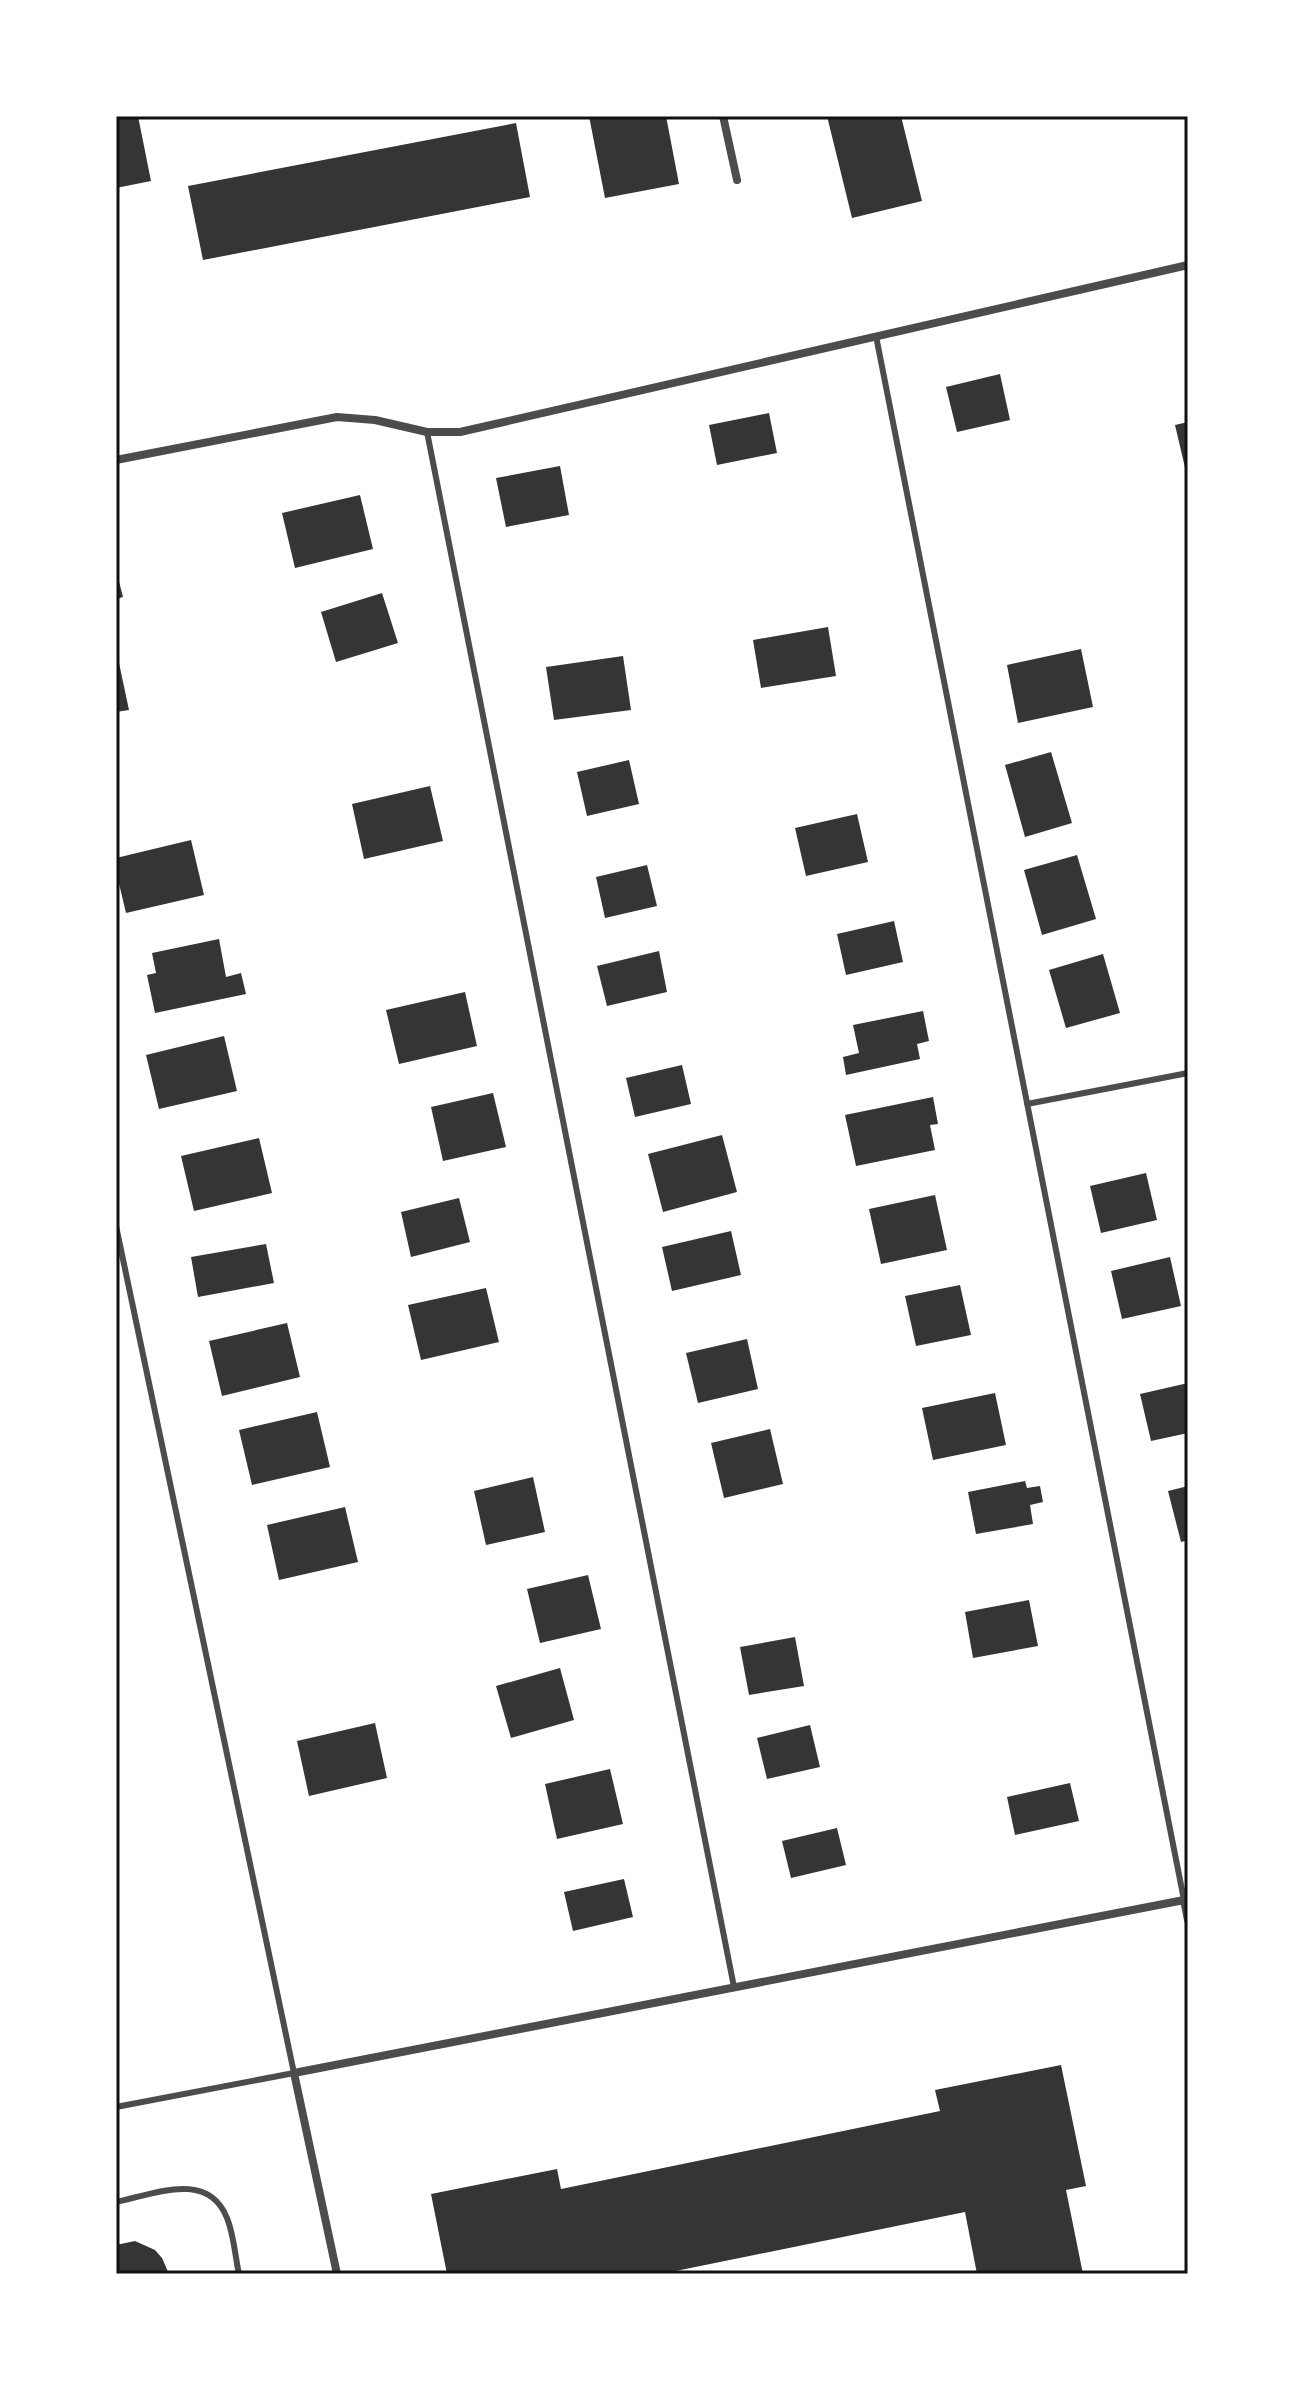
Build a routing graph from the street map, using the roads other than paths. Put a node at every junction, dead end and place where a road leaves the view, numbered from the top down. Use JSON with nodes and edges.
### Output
{"nodes":[{"id":1,"x":723,"y":116,"type":"edge"},
{"id":2,"x":737,"y":180,"type":"dead end"},
{"id":3,"x":1188,"y":265,"type":"edge"},
{"id":4,"x":876,"y":336,"type":"junction"},
{"id":5,"x":427,"y":432,"type":"junction"},
{"id":6,"x":116,"y":460,"type":"edge"},
{"id":7,"x":1188,"y":1073,"type":"edge"},
{"id":8,"x":1027,"y":1104,"type":"junction"},
{"id":9,"x":116,"y":1226,"type":"edge"},
{"id":10,"x":1184,"y":1900,"type":"junction"},
{"id":11,"x":1188,"y":1920,"type":"edge"},
{"id":12,"x":734,"y":1987,"type":"junction"},
{"id":13,"x":294,"y":2073,"type":"junction"},
{"id":14,"x":116,"y":2107,"type":"edge"},
{"id":15,"x":116,"y":2202,"type":"edge"},
{"id":16,"x":239,"y":2274,"type":"edge"},
{"id":17,"x":337,"y":2274,"type":"edge"}],
"edges":[{"from":1,"to":2,"type":"street"},
{"from":3,"to":4,"type":"street"},
{"from":4,"to":5,"type":"street"},
{"from":4,"to":8,"type":"lane"},
{"from":5,"to":6,"type":"street"},
{"from":5,"to":12,"type":"lane"},
{"from":7,"to":8,"type":"lane"},
{"from":8,"to":10,"type":"lane"},
{"from":9,"to":13,"type":"lane"},
{"from":10,"to":11,"type":"street"},
{"from":10,"to":12,"type":"street"},
{"from":12,"to":13,"type":"street"},
{"from":13,"to":14,"type":"lane"},
{"from":13,"to":17,"type":"street"},
{"from":15,"to":16,"type":"lane"}]}
